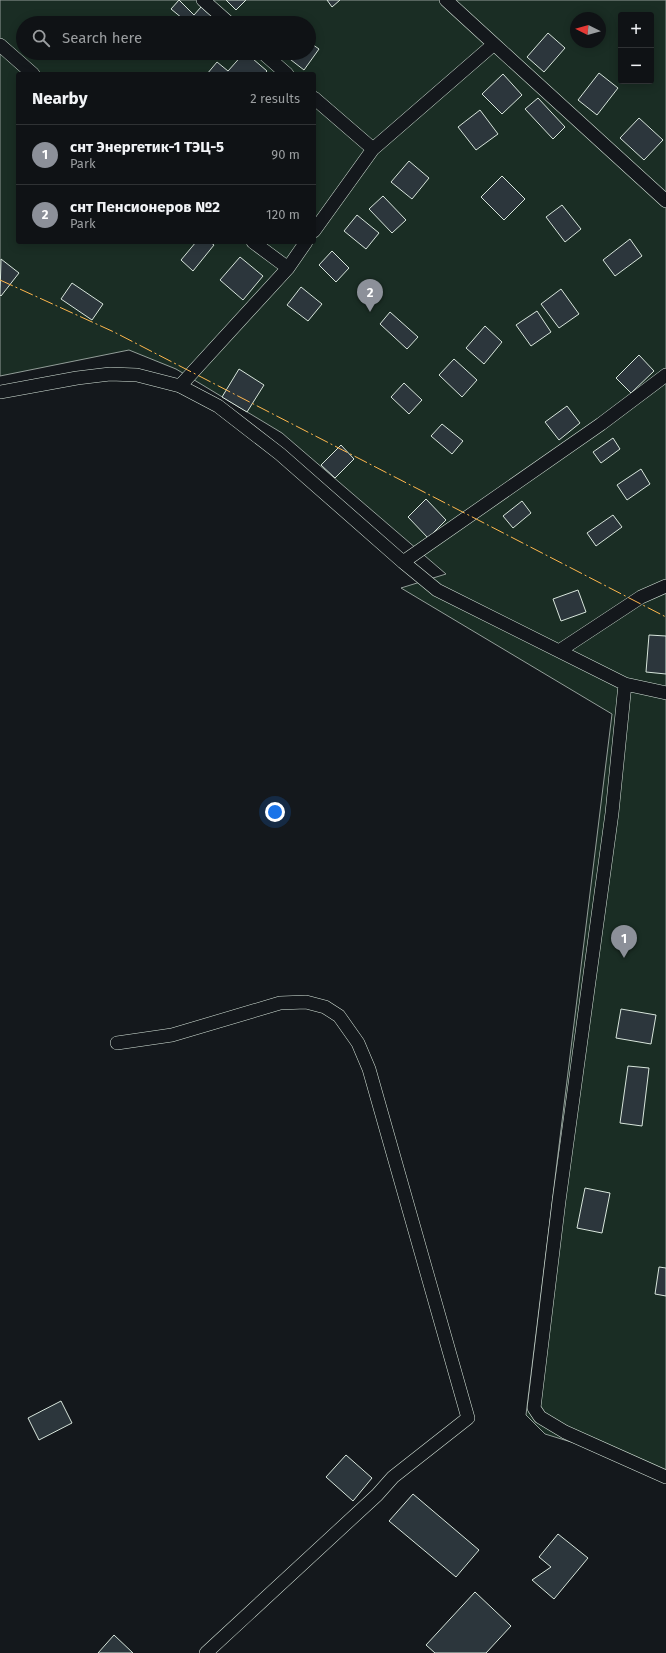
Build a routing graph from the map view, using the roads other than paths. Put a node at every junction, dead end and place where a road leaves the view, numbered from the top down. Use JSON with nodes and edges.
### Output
{"nodes":[{"id":1,"x":203,"y":0,"type":"edge"},
{"id":2,"x":446,"y":0,"type":"edge"},
{"id":3,"x":221,"y":16,"type":"edge"},
{"id":4,"x":494,"y":44,"type":"junction"},
{"id":5,"x":0,"y":45,"type":"edge"},
{"id":6,"x":16,"y":59,"type":"edge"},
{"id":7,"x":18,"y":60,"type":"edge"},
{"id":8,"x":271,"y":60,"type":"edge"},
{"id":9,"x":32,"y":72,"type":"edge"},
{"id":10,"x":285,"y":72,"type":"edge"},
{"id":11,"x":316,"y":100,"type":"edge"},
{"id":12,"x":373,"y":149,"type":"junction"},
{"id":13,"x":666,"y":201,"type":"edge"},
{"id":14,"x":316,"y":227,"type":"edge"},
{"id":15,"x":256,"y":244,"type":"edge"},
{"id":16,"x":305,"y":244,"type":"edge"},
{"id":17,"x":288,"y":268,"type":"junction"},
{"id":18,"x":666,"y":375,"type":"edge"},
{"id":19,"x":180,"y":386,"type":"junction"},
{"id":20,"x":0,"y":392,"type":"edge"},
{"id":21,"x":404,"y":562,"type":"junction"},
{"id":22,"x":666,"y":586,"type":"edge"},
{"id":23,"x":559,"y":651,"type":"junction"},
{"id":24,"x":625,"y":684,"type":"junction"},
{"id":25,"x":666,"y":693,"type":"edge"},
{"id":26,"x":117,"y":1043,"type":"dead end"},
{"id":27,"x":666,"y":1477,"type":"edge"},
{"id":28,"x":206,"y":1653,"type":"edge"}],
"edges":[{"from":1,"to":3,"type":"lane"},
{"from":2,"to":4,"type":"lane"},
{"from":4,"to":12,"type":"lane"},
{"from":4,"to":13,"type":"lane"},
{"from":5,"to":6,"type":"lane"},
{"from":7,"to":9,"type":"lane"},
{"from":8,"to":10,"type":"lane"},
{"from":11,"to":12,"type":"lane"},
{"from":12,"to":14,"type":"lane"},
{"from":15,"to":17,"type":"lane"},
{"from":16,"to":17,"type":"lane"},
{"from":17,"to":19,"type":"lane"},
{"from":18,"to":21,"type":"lane"},
{"from":19,"to":20,"type":"lane"},
{"from":19,"to":21,"type":"lane"},
{"from":21,"to":23,"type":"lane"},
{"from":22,"to":23,"type":"lane"},
{"from":23,"to":24,"type":"lane"},
{"from":24,"to":25,"type":"lane"},
{"from":24,"to":27,"type":"lane"},
{"from":26,"to":28,"type":"lane"}]}
